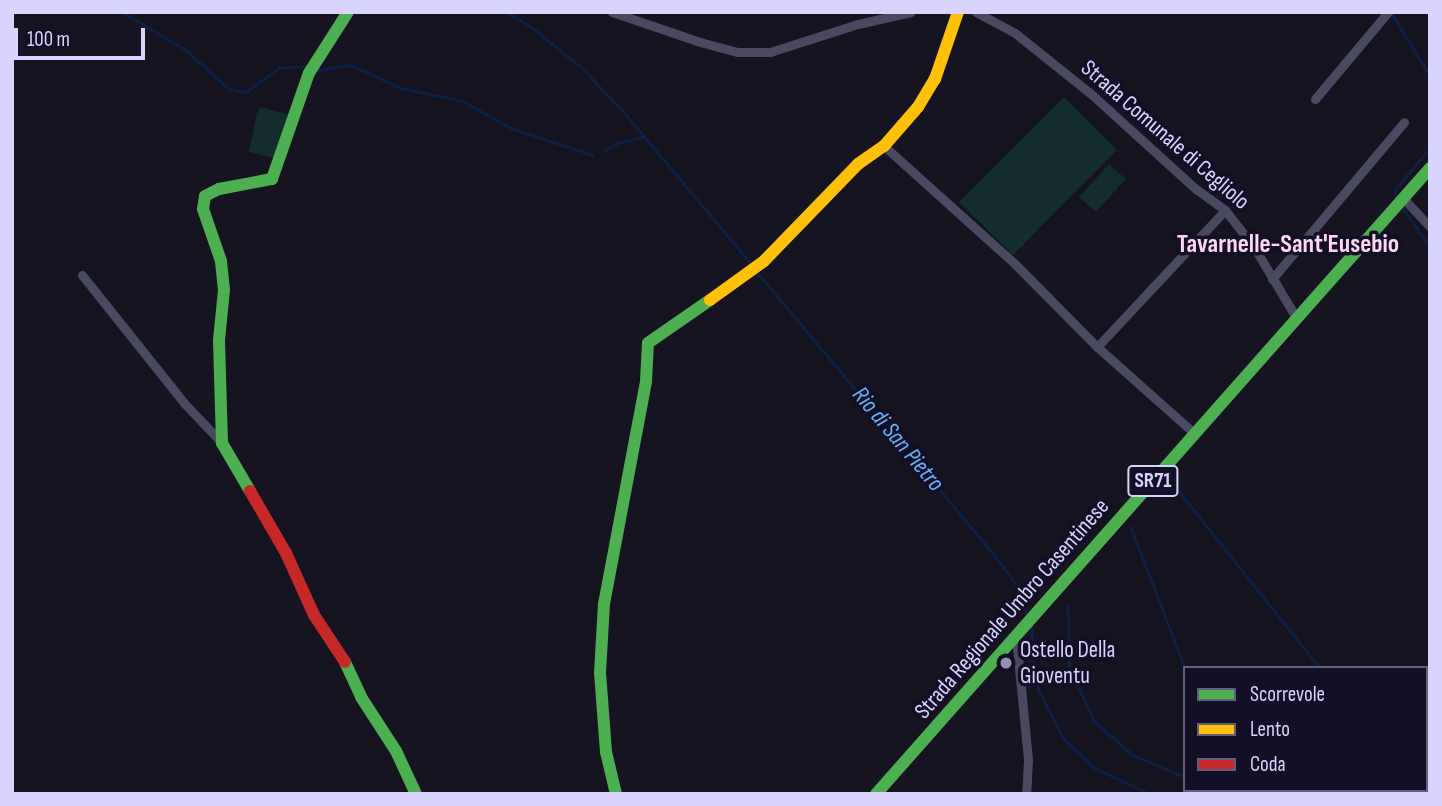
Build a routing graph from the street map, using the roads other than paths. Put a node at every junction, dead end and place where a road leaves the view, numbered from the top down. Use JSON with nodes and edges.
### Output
{"nodes":[{"id":1,"x":348,"y":12,"type":"edge"},
{"id":2,"x":612,"y":12,"type":"edge"},
{"id":3,"x":911,"y":12,"type":"edge"},
{"id":4,"x":958,"y":12,"type":"edge"},
{"id":5,"x":976,"y":12,"type":"edge"},
{"id":6,"x":1388,"y":12,"type":"edge"},
{"id":7,"x":1315,"y":99,"type":"dead end"},
{"id":8,"x":1405,"y":122,"type":"dead end"},
{"id":9,"x":884,"y":146,"type":"junction"},
{"id":10,"x":1430,"y":168,"type":"edge"},
{"id":11,"x":1403,"y":198,"type":"junction"},
{"id":12,"x":1225,"y":210,"type":"junction"},
{"id":13,"x":1430,"y":227,"type":"edge"},
{"id":14,"x":82,"y":275,"type":"dead end"},
{"id":15,"x":1272,"y":279,"type":"junction"},
{"id":16,"x":1297,"y":319,"type":"junction"},
{"id":17,"x":1097,"y":346,"type":"junction"},
{"id":18,"x":1194,"y":433,"type":"junction"},
{"id":19,"x":222,"y":443,"type":"junction"},
{"id":20,"x":1016,"y":637,"type":"junction"},
{"id":21,"x":416,"y":794,"type":"edge"},
{"id":22,"x":616,"y":794,"type":"edge"},
{"id":23,"x":876,"y":794,"type":"edge"},
{"id":24,"x":1026,"y":794,"type":"edge"}],
"edges":[{"from":1,"to":19,"type":"street"},
{"from":2,"to":3,"type":"street"},
{"from":4,"to":9,"type":"street"},
{"from":5,"to":12,"type":"street","name":"Strada Comunale di Cegliolo"},
{"from":6,"to":7,"type":"street"},
{"from":8,"to":15,"type":"street"},
{"from":9,"to":17,"type":"street"},
{"from":9,"to":22,"type":"street"},
{"from":10,"to":11,"type":"street","name":"Strada Regionale Umbro Casentinese","number":"SR71"},
{"from":11,"to":13,"type":"street"},
{"from":11,"to":16,"type":"street","name":"Strada Regionale Umbro Casentinese","number":"SR71"},
{"from":12,"to":15,"type":"street","name":"Strada Comunale di Cegliolo"},
{"from":12,"to":17,"type":"street"},
{"from":14,"to":19,"type":"street"},
{"from":15,"to":16,"type":"street","name":"Strada Comunale di Cegliolo"},
{"from":16,"to":18,"type":"street","name":"Strada Regionale Umbro Casentinese","number":"SR71"},
{"from":17,"to":18,"type":"street"},
{"from":18,"to":20,"type":"street","name":"Strada Regionale Umbro Casentinese","number":"SR71"},
{"from":19,"to":21,"type":"street"},
{"from":20,"to":23,"type":"street","name":"Strada Regionale Umbro Casentinese","number":"SR71"},
{"from":20,"to":24,"type":"street"}]}
